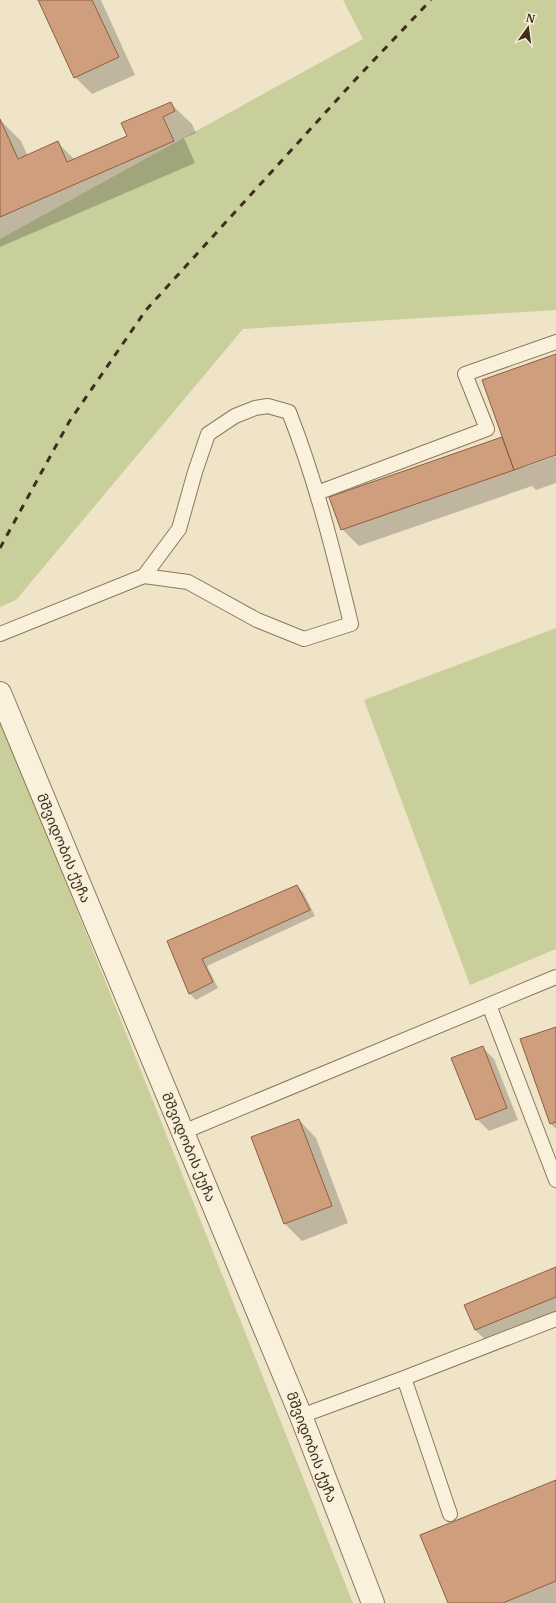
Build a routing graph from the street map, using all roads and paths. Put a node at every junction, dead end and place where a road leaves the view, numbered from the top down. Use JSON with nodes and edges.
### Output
{"nodes":[{"id":1,"x":556,"y":342,"type":"edge"},
{"id":2,"x":317,"y":493,"type":"junction"},
{"id":3,"x":144,"y":576,"type":"junction"},
{"id":4,"x":0,"y":634,"type":"edge"},
{"id":5,"x":0,"y":693,"type":"edge"},
{"id":6,"x":556,"y":977,"type":"edge"},
{"id":7,"x":488,"y":1005,"type":"junction"},
{"id":8,"x":183,"y":1132,"type":"junction"},
{"id":9,"x":556,"y":1180,"type":"edge"},
{"id":10,"x":556,"y":1319,"type":"edge"},
{"id":11,"x":404,"y":1378,"type":"junction"},
{"id":12,"x":301,"y":1416,"type":"junction"},
{"id":13,"x":450,"y":1514,"type":"dead end"},
{"id":14,"x":373,"y":1603,"type":"edge"}],
"edges":[{"from":1,"to":2,"type":"lane"},
{"from":2,"to":3,"type":"lane"},
{"from":2,"to":3,"type":"lane"},
{"from":3,"to":4,"type":"lane"},
{"from":5,"to":8,"type":"street","name":"მშვიდობის ქუჩა"},
{"from":6,"to":7,"type":"lane"},
{"from":7,"to":8,"type":"lane"},
{"from":7,"to":9,"type":"lane"},
{"from":8,"to":12,"type":"street","name":"მშვიდობის ქუჩა"},
{"from":10,"to":11,"type":"lane"},
{"from":11,"to":12,"type":"lane"},
{"from":11,"to":13,"type":"lane"},
{"from":12,"to":14,"type":"street","name":"მშვიდობის ქუჩა"}]}
